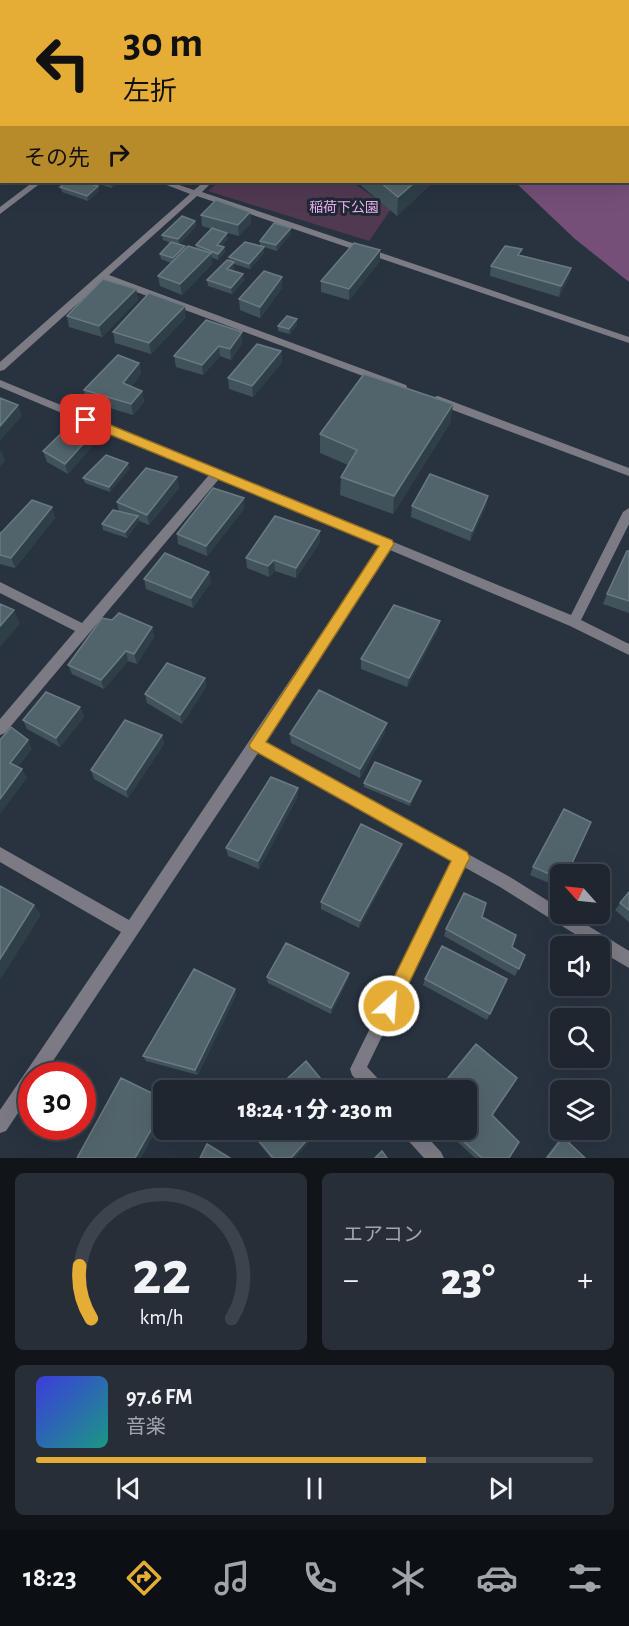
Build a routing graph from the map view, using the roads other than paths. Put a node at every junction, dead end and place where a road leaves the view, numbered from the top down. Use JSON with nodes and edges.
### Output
{"nodes":[{"id":1,"x":37,"y":183,"type":"edge"},
{"id":2,"x":166,"y":183,"type":"edge"},
{"id":3,"x":207,"y":183,"type":"edge"},
{"id":4,"x":195,"y":192,"type":"junction"},
{"id":5,"x":0,"y":211,"type":"edge"},
{"id":6,"x":102,"y":276,"type":"junction"},
{"id":7,"x":629,"y":340,"type":"edge"},
{"id":8,"x":0,"y":368,"type":"edge"},
{"id":9,"x":0,"y":383,"type":"edge"},
{"id":10,"x":416,"y":392,"type":"edge"},
{"id":11,"x":427,"y":396,"type":"edge"},
{"id":12,"x":629,"y":472,"type":"edge"},
{"id":13,"x":216,"y":474,"type":"junction"},
{"id":14,"x":629,"y":512,"type":"edge"},
{"id":15,"x":388,"y":544,"type":"junction"},
{"id":16,"x":0,"y":587,"type":"edge"},
{"id":17,"x":574,"y":622,"type":"junction"},
{"id":18,"x":83,"y":629,"type":"junction"},
{"id":19,"x":629,"y":650,"type":"edge"},
{"id":20,"x":0,"y":729,"type":"edge"},
{"id":21,"x":256,"y":745,"type":"junction"},
{"id":22,"x":0,"y":854,"type":"edge"},
{"id":23,"x":461,"y":858,"type":"junction"},
{"id":24,"x":130,"y":929,"type":"junction"},
{"id":25,"x":629,"y":960,"type":"edge"},
{"id":26,"x":41,"y":1062,"type":"edge"},
{"id":27,"x":367,"y":1080,"type":"edge"},
{"id":28,"x":18,"y":1097,"type":"edge"},
{"id":29,"x":0,"y":1125,"type":"edge"},
{"id":30,"x":419,"y":1140,"type":"edge"},
{"id":31,"x":435,"y":1158,"type":"edge"}],
"edges":[{"from":1,"to":5,"type":"street"},
{"from":2,"to":4,"type":"street"},
{"from":3,"to":4,"type":"street"},
{"from":4,"to":6,"type":"street"},
{"from":4,"to":7,"type":"street"},
{"from":6,"to":8,"type":"street"},
{"from":6,"to":10,"type":"street"},
{"from":9,"to":13,"type":"street"},
{"from":11,"to":12,"type":"street"},
{"from":13,"to":15,"type":"street"},
{"from":13,"to":18,"type":"street"},
{"from":14,"to":17,"type":"street"},
{"from":15,"to":17,"type":"street"},
{"from":15,"to":21,"type":"street"},
{"from":16,"to":18,"type":"street"},
{"from":17,"to":19,"type":"street"},
{"from":18,"to":20,"type":"street"},
{"from":21,"to":23,"type":"street"},
{"from":21,"to":24,"type":"street"},
{"from":22,"to":24,"type":"street"},
{"from":23,"to":25,"type":"street"},
{"from":23,"to":27,"type":"street"},
{"from":24,"to":26,"type":"street"},
{"from":28,"to":29,"type":"street"},
{"from":30,"to":31,"type":"street"}]}
